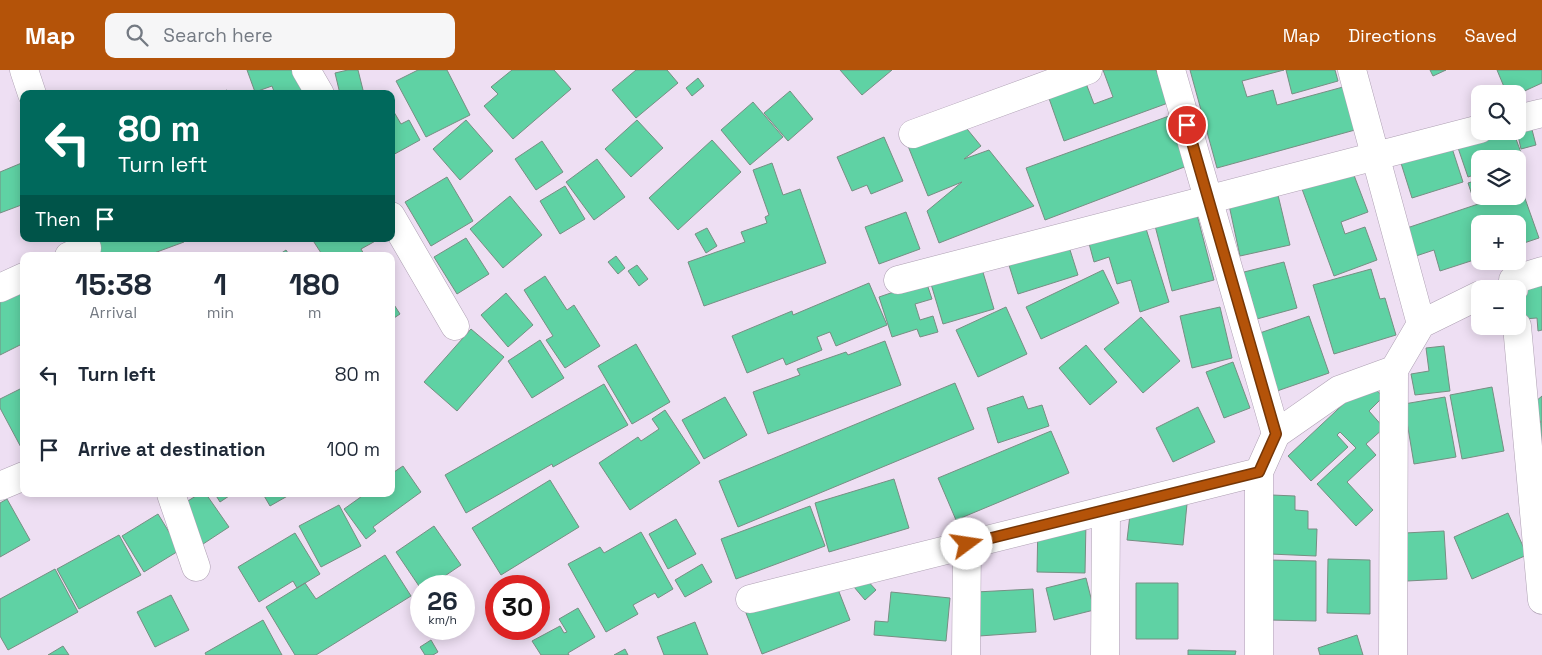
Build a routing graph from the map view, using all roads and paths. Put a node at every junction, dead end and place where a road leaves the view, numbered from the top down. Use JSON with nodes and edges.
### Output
{"nodes":[{"id":1,"x":24,"y":70,"type":"edge"},
{"id":2,"x":306,"y":70,"type":"edge"},
{"id":3,"x":1088,"y":70,"type":"edge"},
{"id":4,"x":1171,"y":70,"type":"edge"},
{"id":5,"x":1352,"y":70,"type":"edge"},
{"id":6,"x":31,"y":90,"type":"edge"},
{"id":7,"x":318,"y":90,"type":"edge"},
{"id":8,"x":1542,"y":113,"type":"edge"},
{"id":9,"x":1526,"y":117,"type":"edge"},
{"id":10,"x":1471,"y":131,"type":"edge"},
{"id":11,"x":913,"y":134,"type":"dead end"},
{"id":12,"x":1375,"y":156,"type":"junction"},
{"id":13,"x":1208,"y":199,"type":"junction"},
{"id":14,"x":395,"y":223,"type":"edge"},
{"id":15,"x":1542,"y":271,"type":"edge"},
{"id":16,"x":20,"y":279,"type":"edge"},
{"id":17,"x":898,"y":280,"type":"dead end"},
{"id":18,"x":1521,"y":280,"type":"edge"},
{"id":19,"x":0,"y":288,"type":"edge"},
{"id":20,"x":1471,"y":299,"type":"edge"},
{"id":21,"x":1420,"y":324,"type":"junction"},
{"id":22,"x":455,"y":326,"type":"dead end"},
{"id":23,"x":1518,"y":335,"type":"edge"},
{"id":24,"x":1394,"y":370,"type":"junction"},
{"id":25,"x":1276,"y":434,"type":"junction"},
{"id":26,"x":1259,"y":472,"type":"junction"},
{"id":27,"x":20,"y":478,"type":"edge"},
{"id":28,"x":0,"y":486,"type":"edge"},
{"id":29,"x":172,"y":497,"type":"edge"},
{"id":30,"x":1106,"y":510,"type":"junction"},
{"id":31,"x":967,"y":544,"type":"junction"},
{"id":32,"x":196,"y":567,"type":"dead end"},
{"id":33,"x":750,"y":598,"type":"dead end"},
{"id":34,"x":1542,"y":600,"type":"edge"},
{"id":35,"x":966,"y":655,"type":"edge"},
{"id":36,"x":1105,"y":655,"type":"edge"},
{"id":37,"x":1258,"y":655,"type":"edge"},
{"id":38,"x":1393,"y":655,"type":"edge"}],
"edges":[{"from":1,"to":6,"type":"street"},
{"from":2,"to":7,"type":"street"},
{"from":3,"to":11,"type":"street"},
{"from":4,"to":13,"type":"street"},
{"from":5,"to":12,"type":"street"},
{"from":8,"to":9,"type":"street"},
{"from":10,"to":12,"type":"street"},
{"from":12,"to":13,"type":"street"},
{"from":12,"to":21,"type":"street"},
{"from":13,"to":17,"type":"street"},
{"from":13,"to":25,"type":"street"},
{"from":14,"to":22,"type":"street"},
{"from":15,"to":18,"type":"street"},
{"from":16,"to":19,"type":"street"},
{"from":20,"to":21,"type":"street"},
{"from":21,"to":24,"type":"street"},
{"from":23,"to":34,"type":"street"},
{"from":24,"to":25,"type":"street"},
{"from":24,"to":38,"type":"street"},
{"from":25,"to":26,"type":"street"},
{"from":26,"to":30,"type":"street"},
{"from":26,"to":37,"type":"street"},
{"from":27,"to":28,"type":"street"},
{"from":29,"to":32,"type":"street"},
{"from":30,"to":31,"type":"street"},
{"from":30,"to":36,"type":"street"},
{"from":31,"to":33,"type":"street"},
{"from":31,"to":35,"type":"street"}]}
